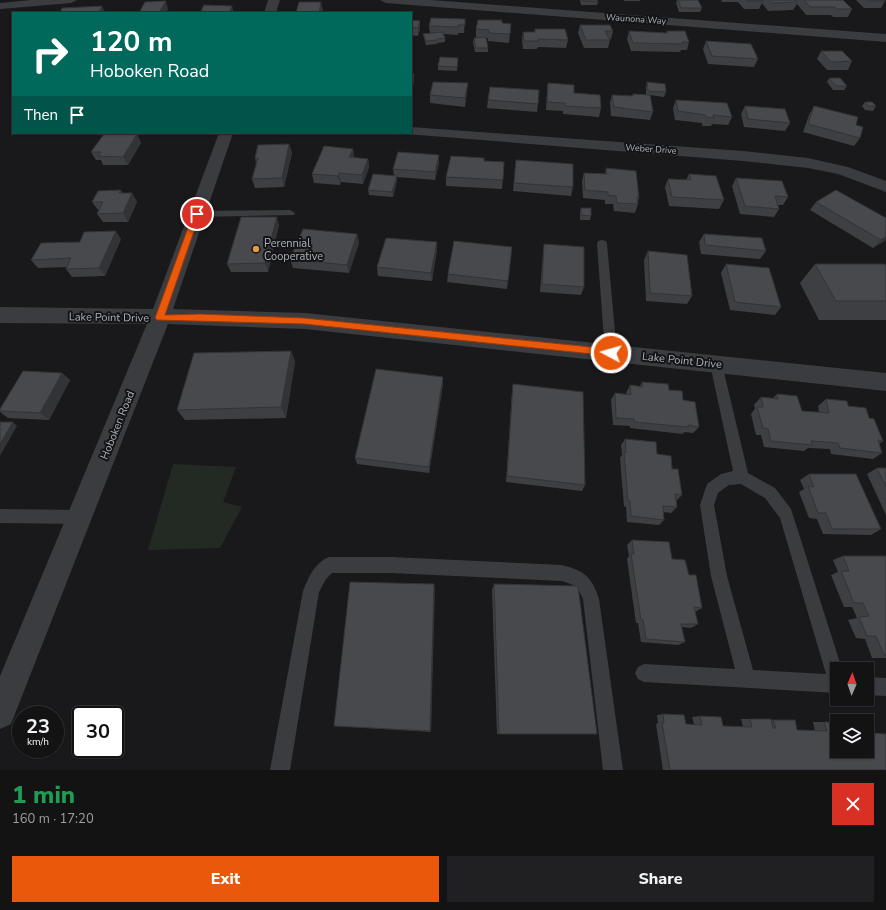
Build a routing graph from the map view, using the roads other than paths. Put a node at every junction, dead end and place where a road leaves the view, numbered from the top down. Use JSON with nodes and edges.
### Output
{"nodes":[{"id":1,"x":71,"y":0,"type":"edge"},
{"id":2,"x":274,"y":0,"type":"edge"},
{"id":3,"x":386,"y":0,"type":"edge"},
{"id":4,"x":0,"y":6,"type":"edge"},
{"id":5,"x":270,"y":12,"type":"edge"},
{"id":6,"x":886,"y":38,"type":"edge"},
{"id":7,"x":412,"y":131,"type":"edge"},
{"id":8,"x":226,"y":134,"type":"edge"},
{"id":9,"x":886,"y":187,"type":"edge"},
{"id":10,"x":290,"y":213,"type":"dead end"},
{"id":11,"x":197,"y":214,"type":"junction"},
{"id":12,"x":602,"y":244,"type":"dead end"},
{"id":13,"x":0,"y":316,"type":"edge"},
{"id":14,"x":160,"y":318,"type":"junction"},
{"id":15,"x":611,"y":353,"type":"junction"},
{"id":16,"x":716,"y":364,"type":"junction"},
{"id":17,"x":884,"y":385,"type":"edge"},
{"id":18,"x":742,"y":477,"type":"junction"},
{"id":19,"x":0,"y":516,"type":"edge"},
{"id":20,"x":79,"y":517,"type":"junction"},
{"id":21,"x":831,"y":662,"type":"edge"},
{"id":22,"x":644,"y":673,"type":"dead end"},
{"id":23,"x":746,"y":678,"type":"junction"},
{"id":24,"x":830,"y":684,"type":"edge"},
{"id":25,"x":874,"y":686,"type":"edge"},
{"id":26,"x":886,"y":687,"type":"edge"},
{"id":27,"x":0,"y":713,"type":"edge"},
{"id":28,"x":280,"y":770,"type":"edge"},
{"id":29,"x":612,"y":770,"type":"edge"}],
"edges":[{"from":1,"to":4,"type":"street"},
{"from":2,"to":5,"type":"street"},
{"from":3,"to":6,"type":"street","name":"Waunona Way"},
{"from":7,"to":9,"type":"street","name":"Weber Drive"},
{"from":8,"to":11,"type":"street","name":"Hoboken Road"},
{"from":10,"to":11,"type":"lane"},
{"from":11,"to":14,"type":"street","name":"Hoboken Road"},
{"from":12,"to":15,"type":"lane"},
{"from":13,"to":14,"type":"street","name":"Lake Point Drive"},
{"from":14,"to":15,"type":"street","name":"Lake Point Drive"},
{"from":14,"to":20,"type":"street","name":"Hoboken Road"},
{"from":15,"to":16,"type":"street","name":"Lake Point Drive"},
{"from":16,"to":17,"type":"street","name":"Lake Point Drive"},
{"from":16,"to":18,"type":"lane"},
{"from":18,"to":21,"type":"lane"},
{"from":18,"to":23,"type":"lane"},
{"from":19,"to":20,"type":"lane"},
{"from":20,"to":27,"type":"street","name":"Hoboken Road"},
{"from":22,"to":23,"type":"lane"},
{"from":23,"to":24,"type":"lane"},
{"from":25,"to":26,"type":"lane"},
{"from":28,"to":29,"type":"lane"}]}
